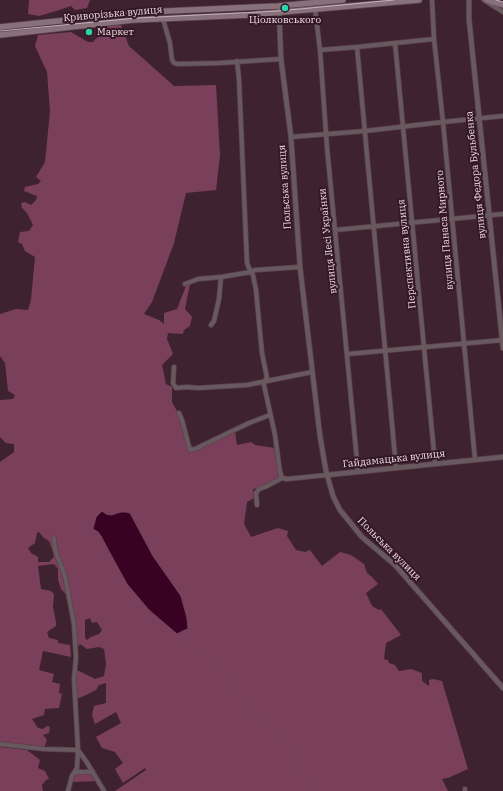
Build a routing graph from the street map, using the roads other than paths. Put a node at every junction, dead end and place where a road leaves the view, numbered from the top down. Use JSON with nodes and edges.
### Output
{"nodes":[{"id":1,"x":344,"y":0,"type":"edge"},
{"id":2,"x":419,"y":0,"type":"edge"},
{"id":3,"x":432,"y":0,"type":"edge"},
{"id":4,"x":469,"y":0,"type":"edge"},
{"id":5,"x":484,"y":0,"type":"edge"},
{"id":6,"x":488,"y":0,"type":"edge"},
{"id":7,"x":329,"y":1,"type":"edge"},
{"id":8,"x":278,"y":3,"type":"edge"},
{"id":9,"x":503,"y":5,"type":"edge"},
{"id":10,"x":315,"y":9,"type":"junction"},
{"id":11,"x":503,"y":12,"type":"edge"},
{"id":12,"x":279,"y":13,"type":"junction"},
{"id":13,"x":163,"y":19,"type":"junction"},
{"id":14,"x":0,"y":27,"type":"edge"},
{"id":15,"x":0,"y":35,"type":"edge"},
{"id":16,"x":434,"y":39,"type":"junction"},
{"id":17,"x":395,"y":43,"type":"junction"},
{"id":18,"x":357,"y":47,"type":"junction"},
{"id":19,"x":320,"y":50,"type":"junction"},
{"id":20,"x":281,"y":58,"type":"junction"},
{"id":21,"x":237,"y":61,"type":"junction"},
{"id":22,"x":503,"y":116,"type":"edge"},
{"id":23,"x":480,"y":118,"type":"junction"},
{"id":24,"x":443,"y":122,"type":"junction"},
{"id":25,"x":403,"y":127,"type":"junction"},
{"id":26,"x":365,"y":132,"type":"junction"},
{"id":27,"x":326,"y":134,"type":"junction"},
{"id":28,"x":291,"y":137,"type":"junction"},
{"id":29,"x":503,"y":214,"type":"edge"},
{"id":30,"x":489,"y":215,"type":"junction"},
{"id":31,"x":452,"y":218,"type":"junction"},
{"id":32,"x":412,"y":222,"type":"junction"},
{"id":33,"x":373,"y":226,"type":"junction"},
{"id":34,"x":335,"y":230,"type":"junction"},
{"id":35,"x":300,"y":267,"type":"junction"},
{"id":36,"x":251,"y":272,"type":"junction"},
{"id":37,"x":221,"y":277,"type":"junction"},
{"id":38,"x":186,"y":284,"type":"dead end"},
{"id":39,"x":211,"y":325,"type":"dead end"},
{"id":40,"x":503,"y":340,"type":"edge"},
{"id":41,"x":464,"y":343,"type":"junction"},
{"id":42,"x":424,"y":347,"type":"junction"},
{"id":43,"x":503,"y":348,"type":"edge"},
{"id":44,"x":386,"y":351,"type":"junction"},
{"id":45,"x":348,"y":354,"type":"junction"},
{"id":46,"x":174,"y":367,"type":"dead end"},
{"id":47,"x":312,"y":372,"type":"junction"},
{"id":48,"x":264,"y":382,"type":"junction"},
{"id":49,"x":179,"y":413,"type":"dead end"},
{"id":50,"x":270,"y":415,"type":"junction"},
{"id":51,"x":503,"y":457,"type":"edge"},
{"id":52,"x":475,"y":459,"type":"junction"},
{"id":53,"x":435,"y":463,"type":"junction"},
{"id":54,"x":396,"y":467,"type":"junction"},
{"id":55,"x":358,"y":471,"type":"junction"},
{"id":56,"x":327,"y":474,"type":"junction"},
{"id":57,"x":285,"y":478,"type":"junction"},
{"id":58,"x":257,"y":505,"type":"dead end"},
{"id":59,"x":54,"y":538,"type":"dead end"},
{"id":60,"x":503,"y":688,"type":"edge"},
{"id":61,"x":0,"y":744,"type":"edge"},
{"id":62,"x":78,"y":750,"type":"junction"},
{"id":63,"x":75,"y":772,"type":"junction"},
{"id":64,"x":93,"y":772,"type":"junction"},
{"id":65,"x":68,"y":791,"type":"edge"},
{"id":66,"x":104,"y":791,"type":"edge"}],
"edges":[{"from":1,"to":7,"type":"main road","name":"Криворізька вулиця"},
{"from":2,"to":10,"type":"main road","name":"Криворізька вулиця"},
{"from":3,"to":16,"type":"street","name":"вулиця Панаса Мирного"},
{"from":4,"to":23,"type":"street","name":"вулиця Федора Бульбенка"},
{"from":5,"to":11,"type":"street"},
{"from":6,"to":9,"type":"main road"},
{"from":7,"to":8,"type":"main road","name":"Криворізька вулиця"},
{"from":8,"to":12,"type":"street","name":"Польська вулиця"},
{"from":8,"to":14,"type":"main road","name":"Криворізька вулиця"},
{"from":10,"to":12,"type":"main road","name":"Криворізька вулиця"},
{"from":10,"to":19,"type":"street","name":"вулиця Лесі Українки"},
{"from":12,"to":13,"type":"main road","name":"Криворізька вулиця"},
{"from":12,"to":20,"type":"street","name":"Польська вулиця"},
{"from":13,"to":15,"type":"main road","name":"Криворізька вулиця"},
{"from":13,"to":21,"type":"street"},
{"from":16,"to":17,"type":"street"},
{"from":16,"to":24,"type":"street","name":"вулиця Панаса Мирного"},
{"from":17,"to":18,"type":"street"},
{"from":17,"to":25,"type":"street","name":"Перспективна вулиця"},
{"from":18,"to":19,"type":"street"},
{"from":18,"to":26,"type":"street"},
{"from":19,"to":27,"type":"street","name":"вулиця Лесі Українки"},
{"from":20,"to":21,"type":"street"},
{"from":20,"to":28,"type":"street","name":"Польська вулиця"},
{"from":21,"to":36,"type":"street"},
{"from":22,"to":23,"type":"street"},
{"from":23,"to":24,"type":"street"},
{"from":23,"to":30,"type":"street","name":"вулиця Федора Бульбенка"},
{"from":24,"to":25,"type":"street"},
{"from":24,"to":31,"type":"street","name":"вулиця Панаса Мирного"},
{"from":25,"to":26,"type":"street"},
{"from":25,"to":32,"type":"street","name":"Перспективна вулиця"},
{"from":26,"to":27,"type":"street"},
{"from":26,"to":33,"type":"street"},
{"from":27,"to":28,"type":"street"},
{"from":27,"to":34,"type":"street","name":"вулиця Лесі Українки"},
{"from":28,"to":35,"type":"street","name":"Польська вулиця"},
{"from":29,"to":30,"type":"street"},
{"from":30,"to":31,"type":"street"},
{"from":30,"to":40,"type":"street","name":"вулиця Федора Бульбенка"},
{"from":31,"to":32,"type":"street"},
{"from":31,"to":41,"type":"street","name":"вулиця Панаса Мирного"},
{"from":32,"to":33,"type":"street"},
{"from":32,"to":42,"type":"street","name":"Перспективна вулиця"},
{"from":33,"to":34,"type":"street"},
{"from":33,"to":44,"type":"street"},
{"from":34,"to":45,"type":"street","name":"вулиця Лесі Українки"},
{"from":35,"to":36,"type":"street"},
{"from":35,"to":47,"type":"street","name":"Польська вулиця"},
{"from":36,"to":37,"type":"street"},
{"from":36,"to":48,"type":"street"},
{"from":37,"to":38,"type":"street"},
{"from":37,"to":39,"type":"street"},
{"from":40,"to":41,"type":"street"},
{"from":40,"to":43,"type":"street","name":"вулиця Федора Бульбенка"},
{"from":41,"to":42,"type":"street"},
{"from":41,"to":52,"type":"street","name":"вулиця Панаса Мирного"},
{"from":42,"to":44,"type":"street"},
{"from":42,"to":53,"type":"street","name":"Перспективна вулиця"},
{"from":44,"to":45,"type":"street"},
{"from":44,"to":54,"type":"street"},
{"from":45,"to":55,"type":"street","name":"вулиця Лесі Українки"},
{"from":46,"to":48,"type":"street"},
{"from":47,"to":48,"type":"street"},
{"from":47,"to":56,"type":"street","name":"Польська вулиця"},
{"from":48,"to":50,"type":"street"},
{"from":49,"to":50,"type":"street"},
{"from":50,"to":57,"type":"street"},
{"from":51,"to":52,"type":"street","name":"Гайдамацька вулиця"},
{"from":52,"to":53,"type":"street","name":"Гайдамацька вулиця"},
{"from":53,"to":54,"type":"street","name":"Гайдамацька вулиця"},
{"from":54,"to":55,"type":"street","name":"Гайдамацька вулиця"},
{"from":55,"to":56,"type":"street","name":"Гайдамацька вулиця"},
{"from":56,"to":57,"type":"street","name":"Гайдамацька вулиця"},
{"from":56,"to":60,"type":"street","name":"Польська вулиця"},
{"from":57,"to":58,"type":"street"},
{"from":59,"to":62,"type":"street"},
{"from":61,"to":62,"type":"street"},
{"from":62,"to":63,"type":"street"},
{"from":62,"to":64,"type":"street"},
{"from":63,"to":64,"type":"street"},
{"from":63,"to":65,"type":"street"},
{"from":64,"to":66,"type":"street"}]}
